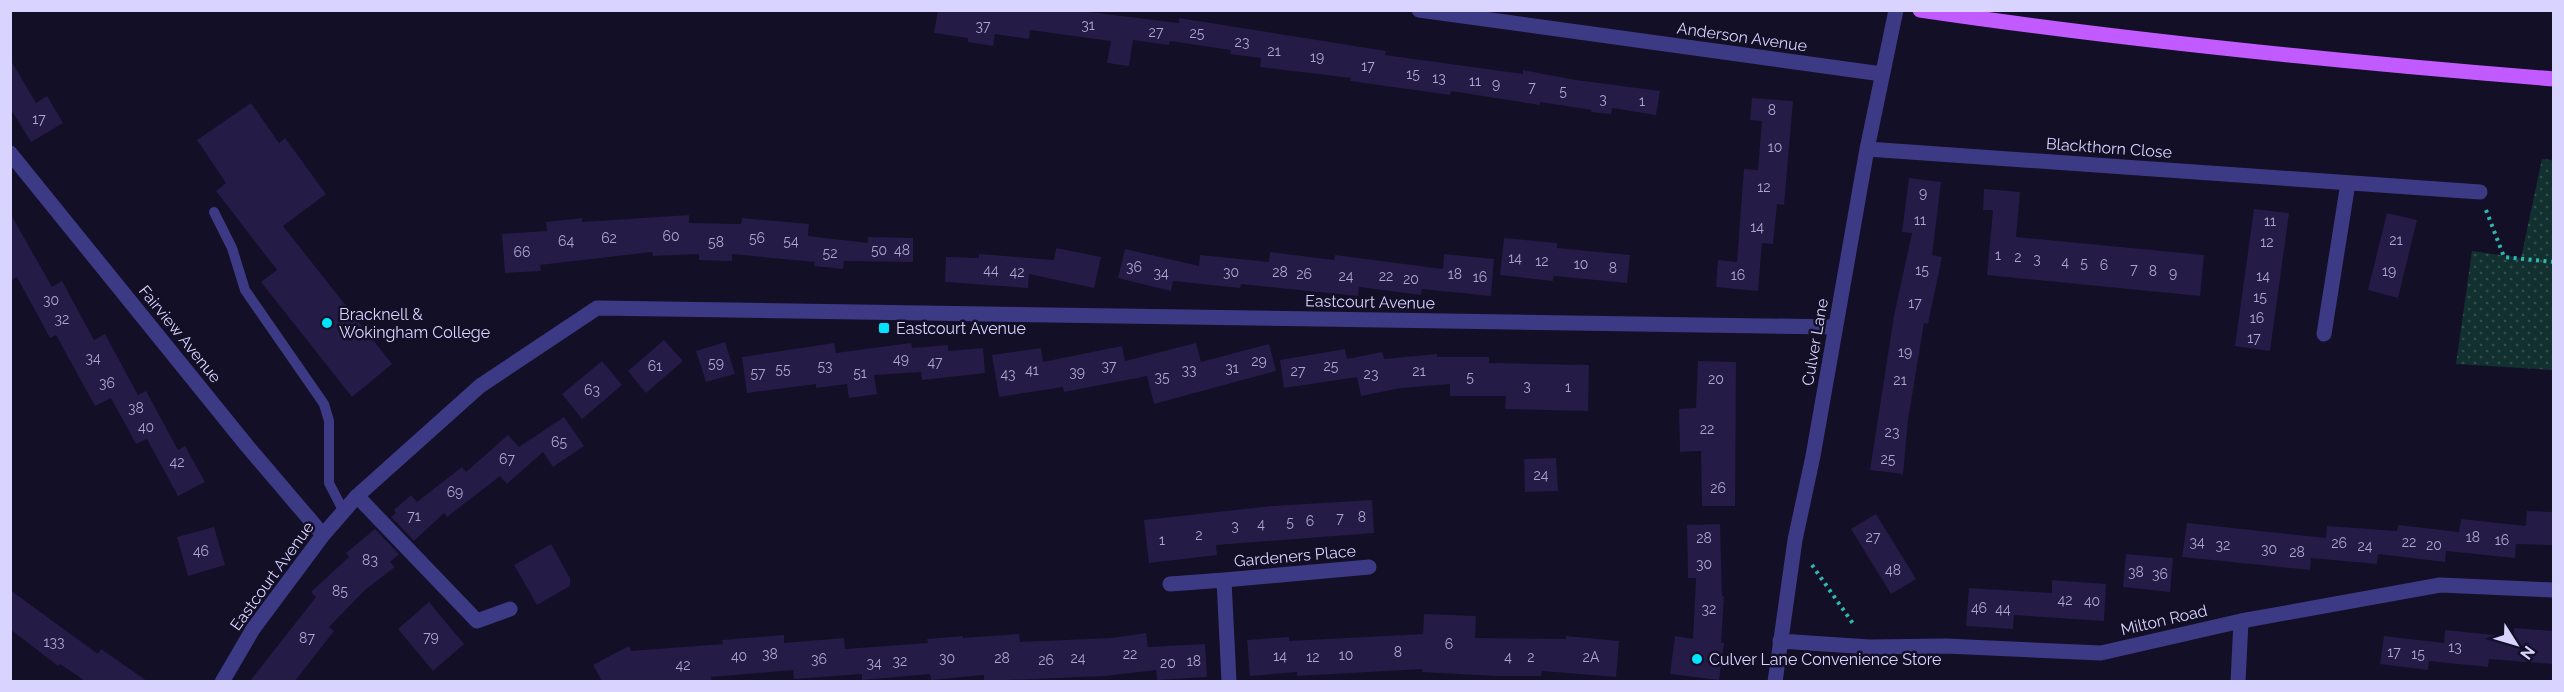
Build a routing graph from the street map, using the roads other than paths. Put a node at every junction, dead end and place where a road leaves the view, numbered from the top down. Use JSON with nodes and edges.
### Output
{"nodes":[{"id":1,"x":1419,"y":10,"type":"edge"},
{"id":2,"x":1896,"y":10,"type":"edge"},
{"id":3,"x":1920,"y":10,"type":"edge"},
{"id":4,"x":1882,"y":74,"type":"junction"},
{"id":5,"x":2553,"y":79,"type":"edge"},
{"id":6,"x":1867,"y":148,"type":"junction"},
{"id":7,"x":10,"y":153,"type":"edge"},
{"id":8,"x":2348,"y":183,"type":"junction"},
{"id":9,"x":2480,"y":192,"type":"road end"},
{"id":10,"x":214,"y":212,"type":"dead end"},
{"id":11,"x":1835,"y":327,"type":"junction"},
{"id":12,"x":2324,"y":334,"type":"dead end"},
{"id":13,"x":357,"y":496,"type":"junction"},
{"id":14,"x":344,"y":512,"type":"junction"},
{"id":15,"x":323,"y":535,"type":"junction"},
{"id":16,"x":1369,"y":567,"type":"dead end"},
{"id":17,"x":1224,"y":580,"type":"junction"},
{"id":18,"x":1170,"y":584,"type":"dead end"},
{"id":19,"x":2553,"y":590,"type":"edge"},
{"id":20,"x":510,"y":609,"type":"dead end"},
{"id":21,"x":2241,"y":621,"type":"junction"},
{"id":22,"x":1780,"y":640,"type":"junction"},
{"id":23,"x":222,"y":681,"type":"edge"},
{"id":24,"x":1229,"y":681,"type":"edge"},
{"id":25,"x":1775,"y":681,"type":"edge"},
{"id":26,"x":2238,"y":681,"type":"edge"}],
"edges":[{"from":1,"to":4,"type":"street","name":"Anderson Avenue"},
{"from":2,"to":4,"type":"street","name":"Culver Lane"},
{"from":3,"to":5,"type":"main road"},
{"from":4,"to":6,"type":"street","name":"Culver Lane"},
{"from":6,"to":8,"type":"street","name":"Blackthorn Close"},
{"from":6,"to":11,"type":"street","name":"Culver Lane"},
{"from":7,"to":15,"type":"street","name":"Fairview Avenue"},
{"from":8,"to":9,"type":"street","name":"Blackthorn Close"},
{"from":8,"to":12,"type":"street"},
{"from":10,"to":14,"type":"lane"},
{"from":11,"to":13,"type":"street","name":"Eastcourt Avenue"},
{"from":11,"to":22,"type":"street","name":"Culver Lane"},
{"from":13,"to":14,"type":"street","name":"Eastcourt Avenue"},
{"from":13,"to":20,"type":"street"},
{"from":14,"to":15,"type":"street","name":"Eastcourt Avenue"},
{"from":15,"to":23,"type":"street","name":"Eastcourt Avenue"},
{"from":16,"to":17,"type":"street","name":"Gardeners Place"},
{"from":17,"to":18,"type":"street","name":"Gardeners Place"},
{"from":17,"to":24,"type":"street","name":"Gardeners Place"},
{"from":19,"to":21,"type":"street","name":"Milton Road"},
{"from":21,"to":22,"type":"street","name":"Milton Road"},
{"from":21,"to":26,"type":"street"},
{"from":22,"to":25,"type":"street","name":"Culver Lane"}]}
